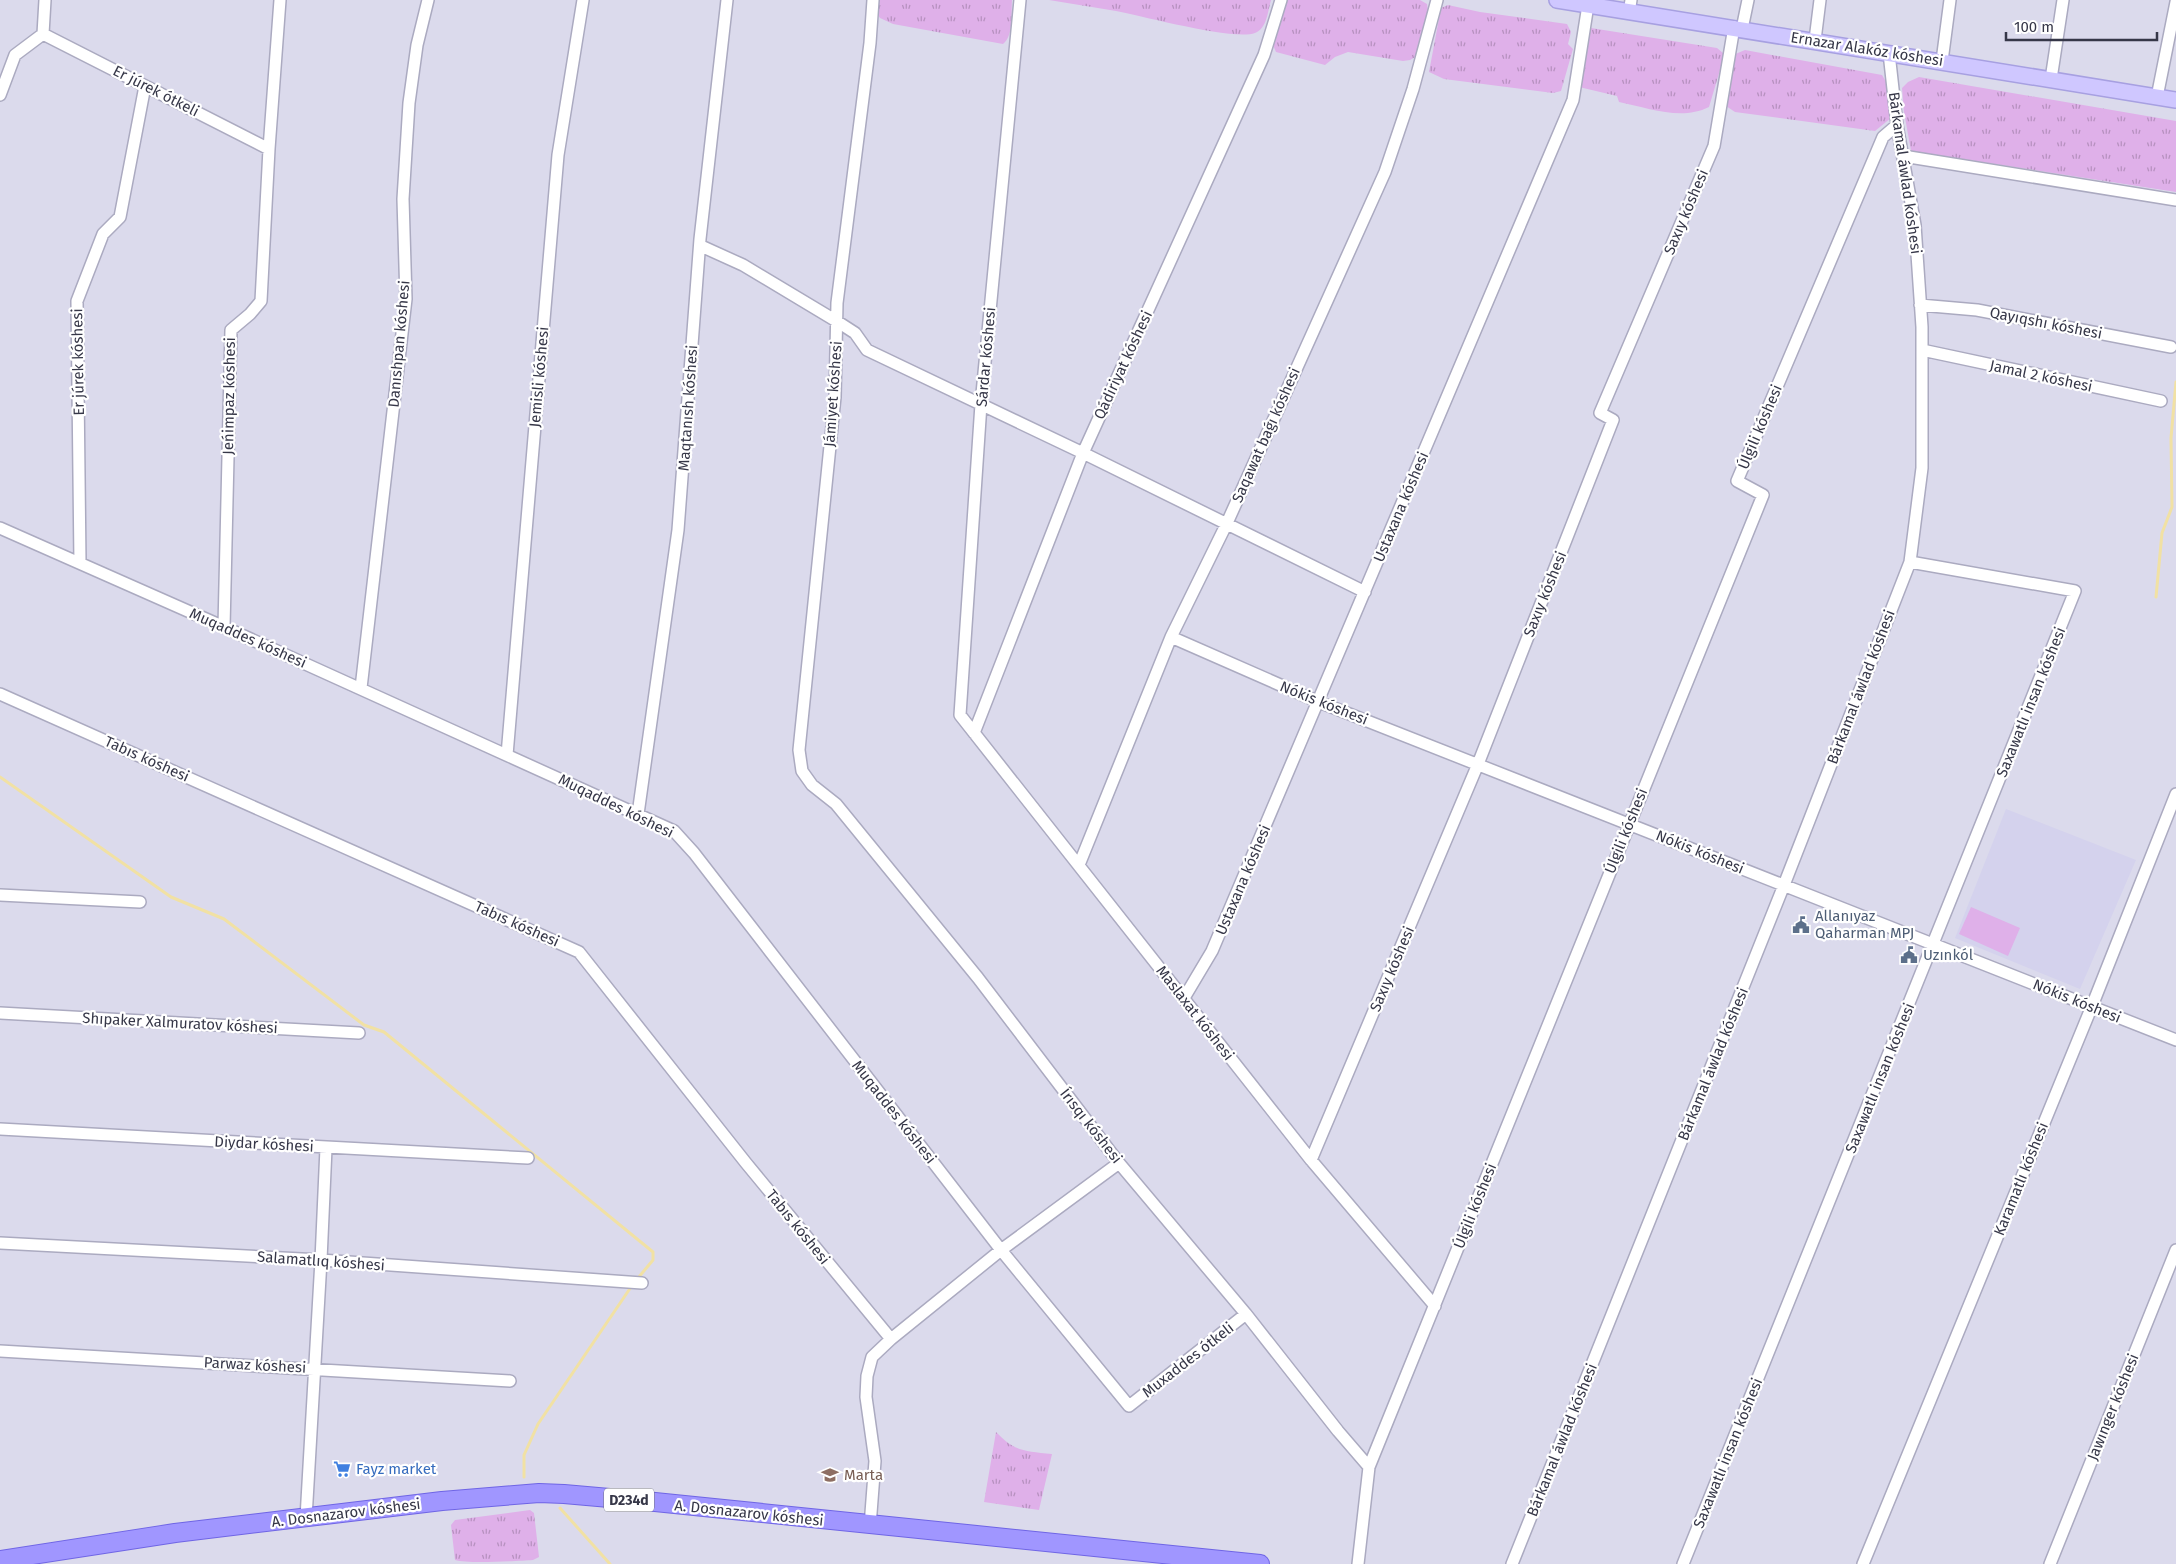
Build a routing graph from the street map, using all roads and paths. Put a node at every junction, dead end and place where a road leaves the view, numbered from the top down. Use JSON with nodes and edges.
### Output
{"nodes":[{"id":1,"x":45,"y":0,"type":"edge"},
{"id":2,"x":280,"y":0,"type":"edge"},
{"id":3,"x":428,"y":0,"type":"edge"},
{"id":4,"x":583,"y":0,"type":"edge"},
{"id":5,"x":727,"y":0,"type":"edge"},
{"id":6,"x":872,"y":0,"type":"edge"},
{"id":7,"x":1020,"y":0,"type":"edge"},
{"id":8,"x":1281,"y":0,"type":"edge"},
{"id":9,"x":1437,"y":0,"type":"edge"},
{"id":10,"x":1557,"y":0,"type":"edge"},
{"id":11,"x":1748,"y":0,"type":"edge"},
{"id":12,"x":1820,"y":0,"type":"edge"},
{"id":13,"x":1950,"y":0,"type":"edge"},
{"id":14,"x":2063,"y":0,"type":"edge"},
{"id":15,"x":2176,"y":2,"type":"edge"},
{"id":16,"x":1588,"y":5,"type":"junction"},
{"id":17,"x":1630,"y":6,"type":"edge"},
{"id":18,"x":1738,"y":28,"type":"junction"},
{"id":19,"x":43,"y":34,"type":"junction"},
{"id":20,"x":1815,"y":40,"type":"junction"},
{"id":21,"x":1889,"y":53,"type":"junction"},
{"id":22,"x":1942,"y":61,"type":"junction"},
{"id":23,"x":2051,"y":79,"type":"junction"},
{"id":24,"x":145,"y":86,"type":"junction"},
{"id":25,"x":0,"y":95,"type":"edge"},
{"id":26,"x":2157,"y":97,"type":"junction"},
{"id":27,"x":2176,"y":100,"type":"edge"},
{"id":28,"x":1898,"y":125,"type":"junction"},
{"id":29,"x":269,"y":149,"type":"junction"},
{"id":30,"x":1903,"y":156,"type":"junction"},
{"id":31,"x":2176,"y":200,"type":"edge"},
{"id":32,"x":700,"y":246,"type":"junction"},
{"id":33,"x":1920,"y":305,"type":"junction"},
{"id":34,"x":838,"y":322,"type":"junction"},
{"id":35,"x":2171,"y":347,"type":"dead end"},
{"id":36,"x":1922,"y":350,"type":"junction"},
{"id":37,"x":2161,"y":401,"type":"dead end"},
{"id":38,"x":981,"y":404,"type":"junction"},
{"id":39,"x":1083,"y":453,"type":"junction"},
{"id":40,"x":1226,"y":523,"type":"junction"},
{"id":41,"x":0,"y":528,"type":"edge"},
{"id":42,"x":1910,"y":562,"type":"junction"},
{"id":43,"x":80,"y":563,"type":"junction"},
{"id":44,"x":1365,"y":592,"type":"junction"},
{"id":45,"x":224,"y":626,"type":"junction"},
{"id":46,"x":1171,"y":637,"type":"junction"},
{"id":47,"x":361,"y":688,"type":"junction"},
{"id":48,"x":0,"y":694,"type":"edge"},
{"id":49,"x":1319,"y":702,"type":"junction"},
{"id":50,"x":960,"y":715,"type":"joint"},
{"id":51,"x":974,"y":733,"type":"junction"},
{"id":52,"x":507,"y":755,"type":"junction"},
{"id":53,"x":1478,"y":764,"type":"junction"},
{"id":54,"x":812,"y":785,"type":"joint"},
{"id":55,"x":2176,"y":794,"type":"edge"},
{"id":56,"x":638,"y":814,"type":"junction"},
{"id":57,"x":1629,"y":824,"type":"junction"},
{"id":58,"x":1078,"y":865,"type":"junction"},
{"id":59,"x":1784,"y":886,"type":"junction"},
{"id":60,"x":0,"y":896,"type":"edge"},
{"id":61,"x":140,"y":902,"type":"dead end"},
{"id":62,"x":1934,"y":945,"type":"junction"},
{"id":63,"x":1184,"y":998,"type":"junction"},
{"id":64,"x":2092,"y":1006,"type":"junction"},
{"id":65,"x":0,"y":1013,"type":"edge"},
{"id":66,"x":359,"y":1033,"type":"dead end"},
{"id":67,"x":2176,"y":1040,"type":"edge"},
{"id":68,"x":0,"y":1129,"type":"edge"},
{"id":69,"x":326,"y":1148,"type":"junction"},
{"id":70,"x":528,"y":1158,"type":"dead end"},
{"id":71,"x":1312,"y":1160,"type":"junction"},
{"id":72,"x":1119,"y":1163,"type":"junction"},
{"id":73,"x":0,"y":1243,"type":"edge"},
{"id":74,"x":1001,"y":1250,"type":"junction"},
{"id":75,"x":2176,"y":1250,"type":"edge"},
{"id":76,"x":321,"y":1260,"type":"junction"},
{"id":77,"x":642,"y":1284,"type":"dead end"},
{"id":78,"x":1435,"y":1306,"type":"junction"},
{"id":79,"x":1246,"y":1314,"type":"junction"},
{"id":80,"x":891,"y":1339,"type":"junction"},
{"id":81,"x":0,"y":1350,"type":"edge"},
{"id":82,"x":315,"y":1369,"type":"junction"},
{"id":83,"x":510,"y":1382,"type":"dead end"},
{"id":84,"x":1129,"y":1406,"type":"joint"},
{"id":85,"x":1369,"y":1467,"type":"junction"},
{"id":86,"x":306,"y":1518,"type":"junction"},
{"id":87,"x":870,"y":1526,"type":"junction"},
{"id":88,"x":0,"y":1560,"type":"edge"},
{"id":89,"x":1260,"y":1564,"type":"edge"},
{"id":90,"x":1358,"y":1564,"type":"edge"},
{"id":91,"x":1512,"y":1564,"type":"edge"},
{"id":92,"x":1684,"y":1564,"type":"edge"},
{"id":93,"x":1863,"y":1564,"type":"edge"},
{"id":94,"x":2050,"y":1564,"type":"edge"}],
"edges":[{"from":1,"to":19,"type":"street"},
{"from":2,"to":29,"type":"street","name":"Jeńimpaz kóshesi"},
{"from":3,"to":47,"type":"street","name":"Danıshpan kóshesi"},
{"from":4,"to":52,"type":"street","name":"Jemisli kóshesi"},
{"from":5,"to":32,"type":"street","name":"Maqtanısh kóshesi"},
{"from":6,"to":34,"type":"street","name":"Jámiyet kóshesi"},
{"from":7,"to":38,"type":"street","name":"Sárdar kóshesi"},
{"from":8,"to":39,"type":"street","name":"Qádiriyat kóshesi"},
{"from":9,"to":40,"type":"street","name":"Saqawat baǵı kóshesi"},
{"from":10,"to":16,"type":"main road","name":"Ernazar Alakóz kóshesi"},
{"from":11,"to":18,"type":"street","name":"Saxıy kóshesi"},
{"from":12,"to":20,"type":"street"},
{"from":13,"to":22,"type":"street"},
{"from":14,"to":23,"type":"street"},
{"from":15,"to":26,"type":"street"},
{"from":16,"to":17,"type":"main road","name":"Ernazar Alakóz kóshesi"},
{"from":16,"to":44,"type":"street","name":"Ustaxana kóshesi"},
{"from":17,"to":18,"type":"main road","name":"Ernazar Alakóz kóshesi"},
{"from":18,"to":20,"type":"main road","name":"Ernazar Alakóz kóshesi"},
{"from":18,"to":53,"type":"street","name":"Saxıy kóshesi"},
{"from":19,"to":24,"type":"street","name":"Er júrek ótkeli"},
{"from":19,"to":25,"type":"street"},
{"from":20,"to":21,"type":"main road","name":"Ernazar Alakóz kóshesi"},
{"from":21,"to":22,"type":"main road","name":"Ernazar Alakóz kóshesi"},
{"from":21,"to":28,"type":"street","name":"Bárkamal áwlad kóshesi"},
{"from":22,"to":23,"type":"main road","name":"Ernazar Alakóz kóshesi"},
{"from":23,"to":26,"type":"main road","name":"Ernazar Alakóz kóshesi"},
{"from":24,"to":29,"type":"street","name":"Er júrek ótkeli"},
{"from":24,"to":43,"type":"street","name":"Er júrek kóshesi"},
{"from":26,"to":27,"type":"main road","name":"Ernazar Alakóz kóshesi"},
{"from":28,"to":30,"type":"street","name":"Bárkamal áwlad kóshesi"},
{"from":28,"to":57,"type":"street","name":"Úlgili kóshesi"},
{"from":29,"to":45,"type":"street","name":"Jeńimpaz kóshesi"},
{"from":30,"to":31,"type":"street"},
{"from":30,"to":33,"type":"street","name":"Bárkamal áwlad kóshesi"},
{"from":32,"to":34,"type":"street"},
{"from":32,"to":56,"type":"street","name":"Maqtanısh kóshesi"},
{"from":33,"to":35,"type":"street","name":"Qayıqshı kóshesi"},
{"from":33,"to":36,"type":"street","name":"Bárkamal áwlad kóshesi"},
{"from":34,"to":38,"type":"street"},
{"from":34,"to":54,"type":"street","name":"Jámiyet kóshesi"},
{"from":36,"to":37,"type":"street","name":"Jamal 2 kóshesi"},
{"from":36,"to":42,"type":"street","name":"Bárkamal áwlad kóshesi"},
{"from":38,"to":39,"type":"street"},
{"from":38,"to":50,"type":"street","name":"Sárdar kóshesi"},
{"from":39,"to":40,"type":"street"},
{"from":39,"to":51,"type":"street","name":"Qádiriyat kóshesi"},
{"from":40,"to":44,"type":"street"},
{"from":40,"to":46,"type":"street","name":"Saqawat baǵı kóshesi"},
{"from":41,"to":43,"type":"street","name":"Muqaddes kóshesi"},
{"from":42,"to":59,"type":"street","name":"Bárkamal áwlad kóshesi"},
{"from":42,"to":62,"type":"street","name":"Saxawatlı insan kóshesi"},
{"from":43,"to":45,"type":"street","name":"Muqaddes kóshesi"},
{"from":44,"to":49,"type":"street","name":"Ustaxana kóshesi"},
{"from":45,"to":47,"type":"street","name":"Muqaddes kóshesi"},
{"from":46,"to":49,"type":"street","name":"Nókis kóshesi"},
{"from":46,"to":58,"type":"street","name":"Saqawat baǵı kóshesi"},
{"from":47,"to":52,"type":"street","name":"Muqaddes kóshesi"},
{"from":48,"to":80,"type":"street","name":"Tabıs kóshesi"},
{"from":49,"to":53,"type":"street","name":"Nókis kóshesi"},
{"from":49,"to":63,"type":"street","name":"Ustaxana kóshesi"},
{"from":50,"to":51,"type":"street","name":"Maslaxat kóshesi"},
{"from":51,"to":58,"type":"street","name":"Maslaxat kóshesi"},
{"from":52,"to":56,"type":"street","name":"Muqaddes kóshesi"},
{"from":53,"to":57,"type":"street","name":"Nókis kóshesi"},
{"from":53,"to":71,"type":"street","name":"Saxıy kóshesi"},
{"from":54,"to":72,"type":"street","name":"Írısqı kóshesi"},
{"from":55,"to":64,"type":"street","name":"Karamatlı kóshesi"},
{"from":56,"to":74,"type":"street","name":"Muqaddes kóshesi"},
{"from":57,"to":59,"type":"street","name":"Nókis kóshesi"},
{"from":57,"to":78,"type":"street","name":"Úlgili kóshesi"},
{"from":58,"to":63,"type":"street","name":"Maslaxat kóshesi"},
{"from":59,"to":62,"type":"street","name":"Nókis kóshesi"},
{"from":59,"to":91,"type":"street","name":"Bárkamal áwlad kóshesi"},
{"from":60,"to":61,"type":"street"},
{"from":62,"to":64,"type":"street","name":"Nókis kóshesi"},
{"from":62,"to":92,"type":"street","name":"Saxawatlı insan kóshesi"},
{"from":63,"to":71,"type":"street","name":"Maslaxat kóshesi"},
{"from":64,"to":67,"type":"street","name":"Nókis kóshesi"},
{"from":64,"to":93,"type":"street","name":"Karamatlı kóshesi"},
{"from":65,"to":66,"type":"street","name":"Shıpaker Xalmuratov kóshesi"},
{"from":68,"to":69,"type":"street","name":"Diydar kóshesi"},
{"from":69,"to":70,"type":"street","name":"Diydar kóshesi"},
{"from":69,"to":76,"type":"street"},
{"from":71,"to":78,"type":"street","name":"Maslaxat kóshesi"},
{"from":72,"to":74,"type":"street"},
{"from":72,"to":79,"type":"street","name":"Írısqı kóshesi"},
{"from":73,"to":76,"type":"street","name":"Salamatlıq kóshesi"},
{"from":74,"to":80,"type":"street"},
{"from":74,"to":84,"type":"street","name":"Muqaddes kóshesi"},
{"from":75,"to":94,"type":"street","name":"Jawınger kóshesi"},
{"from":76,"to":77,"type":"street","name":"Salamatlıq kóshesi"},
{"from":76,"to":82,"type":"street"},
{"from":78,"to":85,"type":"street","name":"Úlgili kóshesi"},
{"from":79,"to":84,"type":"street","name":"Muxaddes ótkeli"},
{"from":79,"to":85,"type":"street","name":"Írısqı kóshesi"},
{"from":80,"to":87,"type":"street"},
{"from":81,"to":82,"type":"street","name":"Parwaz kóshesi"},
{"from":82,"to":83,"type":"street","name":"Parwaz kóshesi"},
{"from":82,"to":86,"type":"street"},
{"from":85,"to":90,"type":"street","name":"Úlgili kóshesi"},
{"from":86,"to":87,"type":"main road","name":"A. Dosnazarov kóshesi","number":"D234d"},
{"from":86,"to":88,"type":"main road","name":"A. Dosnazarov kóshesi","number":"D234d"},
{"from":87,"to":89,"type":"main road","name":"A. Dosnazarov kóshesi","number":"D234d"}]}
